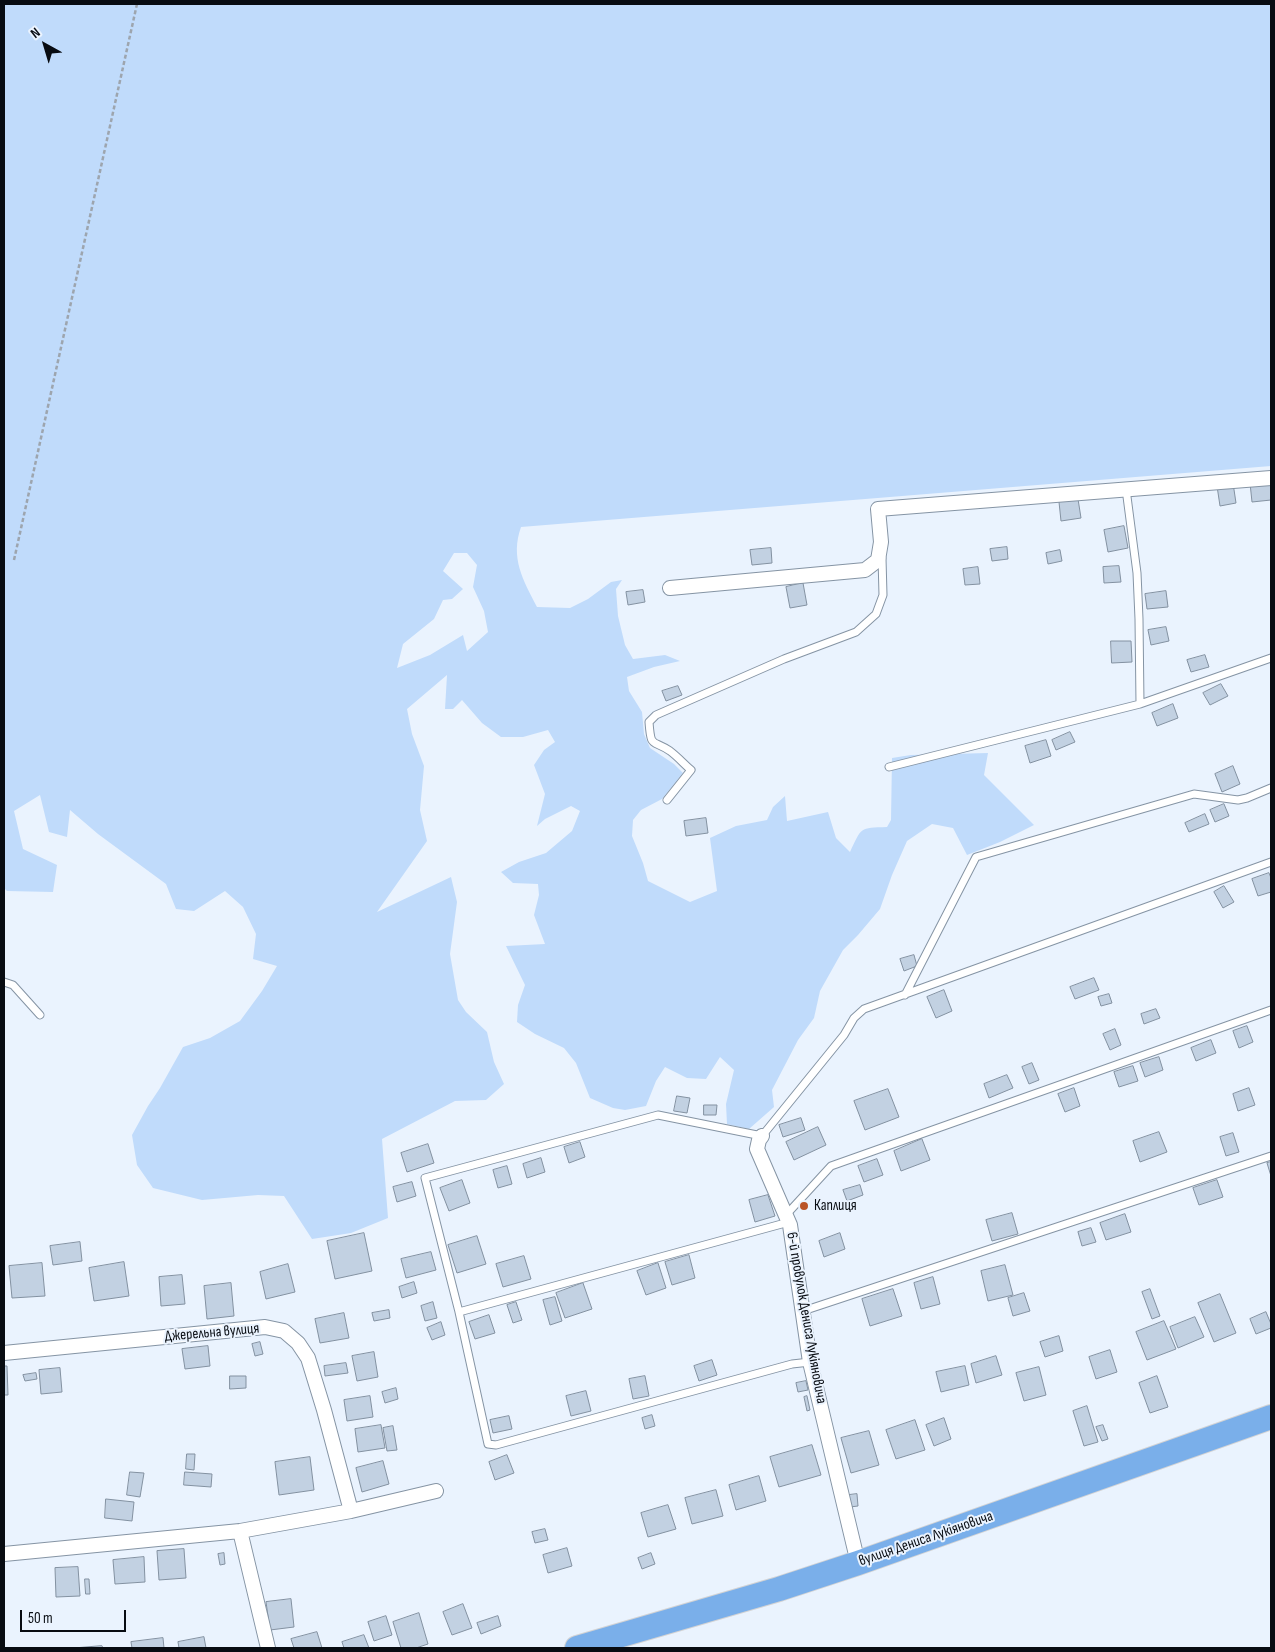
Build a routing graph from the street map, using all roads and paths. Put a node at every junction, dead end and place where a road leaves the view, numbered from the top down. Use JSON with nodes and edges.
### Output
{"nodes":[{"id":1,"x":137,"y":4,"type":"edge"},
{"id":2,"x":1271,"y":478,"type":"edge"},
{"id":3,"x":1126,"y":489,"type":"junction"},
{"id":4,"x":881,"y":542,"type":"junction"},
{"id":5,"x":14,"y":560,"type":"dead end"},
{"id":6,"x":670,"y":588,"type":"dead end"},
{"id":7,"x":1271,"y":658,"type":"edge"},
{"id":8,"x":1140,"y":704,"type":"junction"},
{"id":9,"x":889,"y":767,"type":"dead end"},
{"id":10,"x":1271,"y":788,"type":"edge"},
{"id":11,"x":667,"y":800,"type":"dead end"},
{"id":12,"x":1271,"y":862,"type":"edge"},
{"id":13,"x":4,"y":982,"type":"edge"},
{"id":14,"x":905,"y":995,"type":"junction"},
{"id":15,"x":1271,"y":1010,"type":"edge"},
{"id":16,"x":40,"y":1015,"type":"dead end"},
{"id":17,"x":762,"y":1136,"type":"junction"},
{"id":18,"x":1271,"y":1156,"type":"edge"},
{"id":19,"x":787,"y":1219,"type":"junction"},
{"id":20,"x":803,"y":1311,"type":"junction"},
{"id":21,"x":459,"y":1312,"type":"junction"},
{"id":22,"x":4,"y":1353,"type":"edge"},
{"id":23,"x":810,"y":1362,"type":"junction"},
{"id":24,"x":1271,"y":1417,"type":"edge"},
{"id":25,"x":436,"y":1491,"type":"dead end"},
{"id":26,"x":351,"y":1511,"type":"junction"},
{"id":27,"x":240,"y":1532,"type":"junction"},
{"id":28,"x":4,"y":1554,"type":"edge"},
{"id":29,"x":858,"y":1563,"type":"junction"},
{"id":30,"x":268,"y":1648,"type":"edge"},
{"id":31,"x":577,"y":1648,"type":"edge"}],
"edges":[{"from":1,"to":5,"type":"path"},
{"from":2,"to":3,"type":"street"},
{"from":3,"to":4,"type":"street"},
{"from":3,"to":8,"type":"lane"},
{"from":4,"to":6,"type":"street"},
{"from":4,"to":11,"type":"lane"},
{"from":7,"to":8,"type":"lane"},
{"from":8,"to":9,"type":"lane"},
{"from":10,"to":14,"type":"lane"},
{"from":12,"to":14,"type":"lane"},
{"from":13,"to":16,"type":"lane"},
{"from":14,"to":17,"type":"lane"},
{"from":15,"to":19,"type":"lane"},
{"from":17,"to":19,"type":"street","name":"6-й провулок Дениса Лукіяновича"},
{"from":17,"to":21,"type":"lane"},
{"from":18,"to":20,"type":"lane"},
{"from":19,"to":20,"type":"street","name":"6-й провулок Дениса Лукіяновича"},
{"from":19,"to":21,"type":"lane"},
{"from":20,"to":23,"type":"street","name":"6-й провулок Дениса Лукіяновича"},
{"from":21,"to":23,"type":"lane"},
{"from":22,"to":26,"type":"street","name":"Джерельна вулиця"},
{"from":23,"to":29,"type":"street","name":"6-й провулок Дениса Лукіяновича"},
{"from":24,"to":29,"type":"highway","name":"вулиця Дениса Лукіяновича"},
{"from":25,"to":26,"type":"street"},
{"from":26,"to":27,"type":"street"},
{"from":27,"to":28,"type":"street"},
{"from":27,"to":30,"type":"street"},
{"from":29,"to":31,"type":"highway","name":"вулиця Дениса Лукіяновича"}]}
